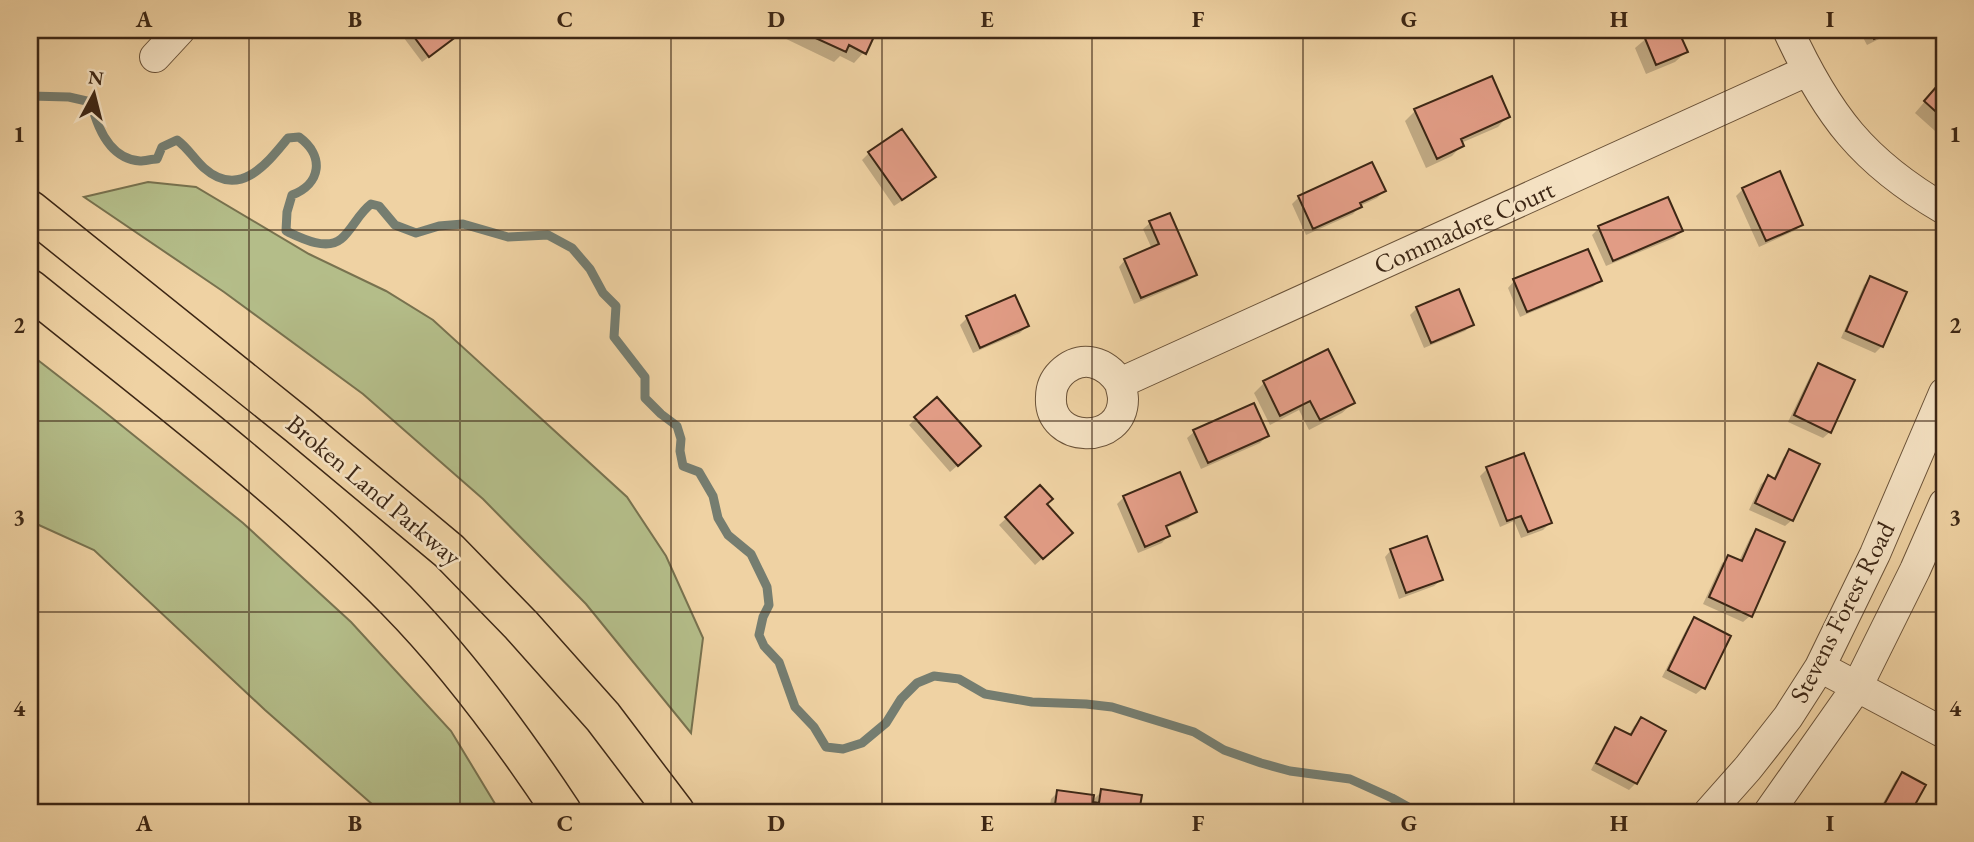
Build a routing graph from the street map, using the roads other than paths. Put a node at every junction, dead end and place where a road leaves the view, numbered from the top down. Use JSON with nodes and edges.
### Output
{"nodes":[{"id":1,"x":180,"y":30,"type":"edge"},
{"id":2,"x":1788,"y":30,"type":"edge"},
{"id":3,"x":155,"y":57,"type":"dead end"},
{"id":4,"x":1807,"y":71,"type":"junction"},
{"id":5,"x":1944,"y":209,"type":"edge"},
{"id":6,"x":30,"y":210,"type":"edge"},
{"id":7,"x":30,"y":289,"type":"edge"},
{"id":8,"x":1120,"y":383,"type":"dead end"},
{"id":9,"x":1944,"y":393,"type":"edge"},
{"id":10,"x":1944,"y":503,"type":"edge"},
{"id":11,"x":1820,"y":667,"type":"junction"},
{"id":12,"x":1857,"y":687,"type":"junction"},
{"id":13,"x":1944,"y":733,"type":"edge"},
{"id":14,"x":562,"y":812,"type":"edge"},
{"id":15,"x":675,"y":812,"type":"edge"},
{"id":16,"x":1709,"y":812,"type":"edge"},
{"id":17,"x":1769,"y":812,"type":"edge"}],
"edges":[{"from":1,"to":3,"type":"street"},
{"from":2,"to":4,"type":"street"},
{"from":4,"to":5,"type":"street"},
{"from":4,"to":8,"type":"street","name":"Commadore Court"},
{"from":6,"to":15,"type":"main road","name":"Broken Land Parkway"},
{"from":7,"to":14,"type":"main road"},
{"from":9,"to":11,"type":"street","name":"Stevens Forest Road"},
{"from":10,"to":12,"type":"street","name":"Stevens Forest Road"},
{"from":11,"to":12,"type":"street"},
{"from":11,"to":16,"type":"street","name":"Stevens Forest Road"},
{"from":12,"to":13,"type":"street"},
{"from":12,"to":17,"type":"street","name":"Stevens Forest Road"}]}
